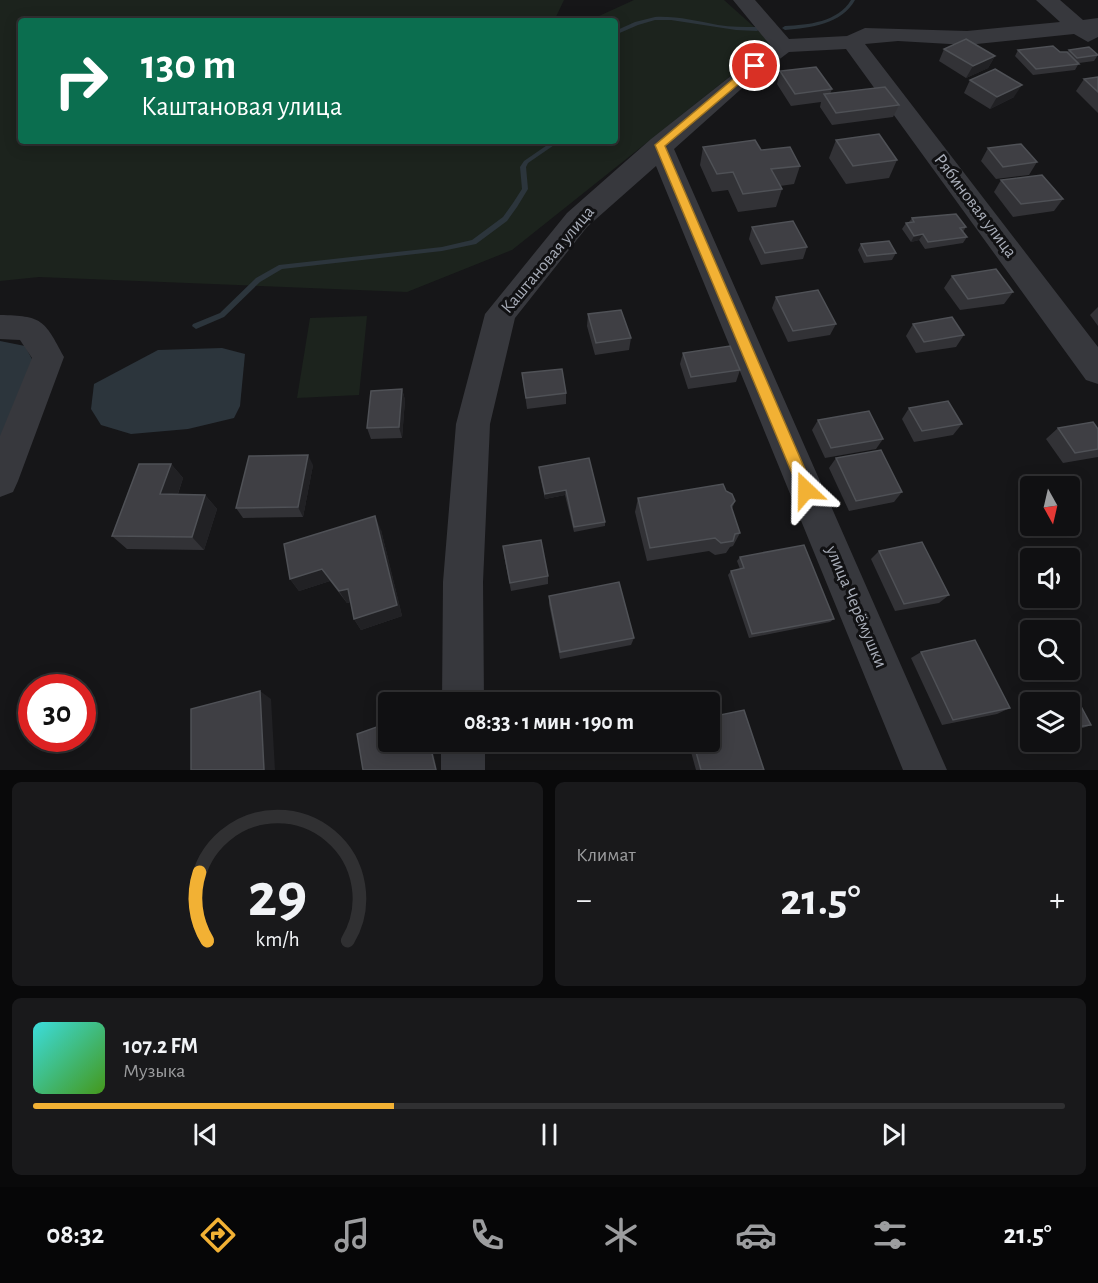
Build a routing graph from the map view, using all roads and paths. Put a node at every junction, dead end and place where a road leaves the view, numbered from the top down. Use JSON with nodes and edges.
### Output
{"nodes":[{"id":1,"x":744,"y":0,"type":"edge"},
{"id":2,"x":1047,"y":0,"type":"edge"},
{"id":3,"x":1088,"y":26,"type":"edge"},
{"id":4,"x":852,"y":42,"type":"junction"},
{"id":5,"x":1098,"y":45,"type":"edge"},
{"id":6,"x":783,"y":46,"type":"junction"},
{"id":7,"x":660,"y":145,"type":"junction"},
{"id":8,"x":0,"y":327,"type":"edge"},
{"id":9,"x":1098,"y":371,"type":"edge"},
{"id":10,"x":0,"y":481,"type":"edge"},
{"id":11,"x":463,"y":692,"type":"edge"},
{"id":12,"x":463,"y":752,"type":"edge"},
{"id":13,"x":463,"y":770,"type":"edge"},
{"id":14,"x":925,"y":770,"type":"edge"}],
"edges":[{"from":1,"to":6,"type":"street"},
{"from":2,"to":3,"type":"street"},
{"from":3,"to":4,"type":"street"},
{"from":3,"to":5,"type":"street"},
{"from":4,"to":6,"type":"street"},
{"from":4,"to":9,"type":"street","name":"Рябиновая улица"},
{"from":6,"to":7,"type":"street","name":"Каштановая улица"},
{"from":7,"to":11,"type":"street","name":"Каштановая улица"},
{"from":7,"to":14,"type":"street","name":"улица Черёмушки"},
{"from":8,"to":10,"type":"street"},
{"from":12,"to":13,"type":"street"}]}
